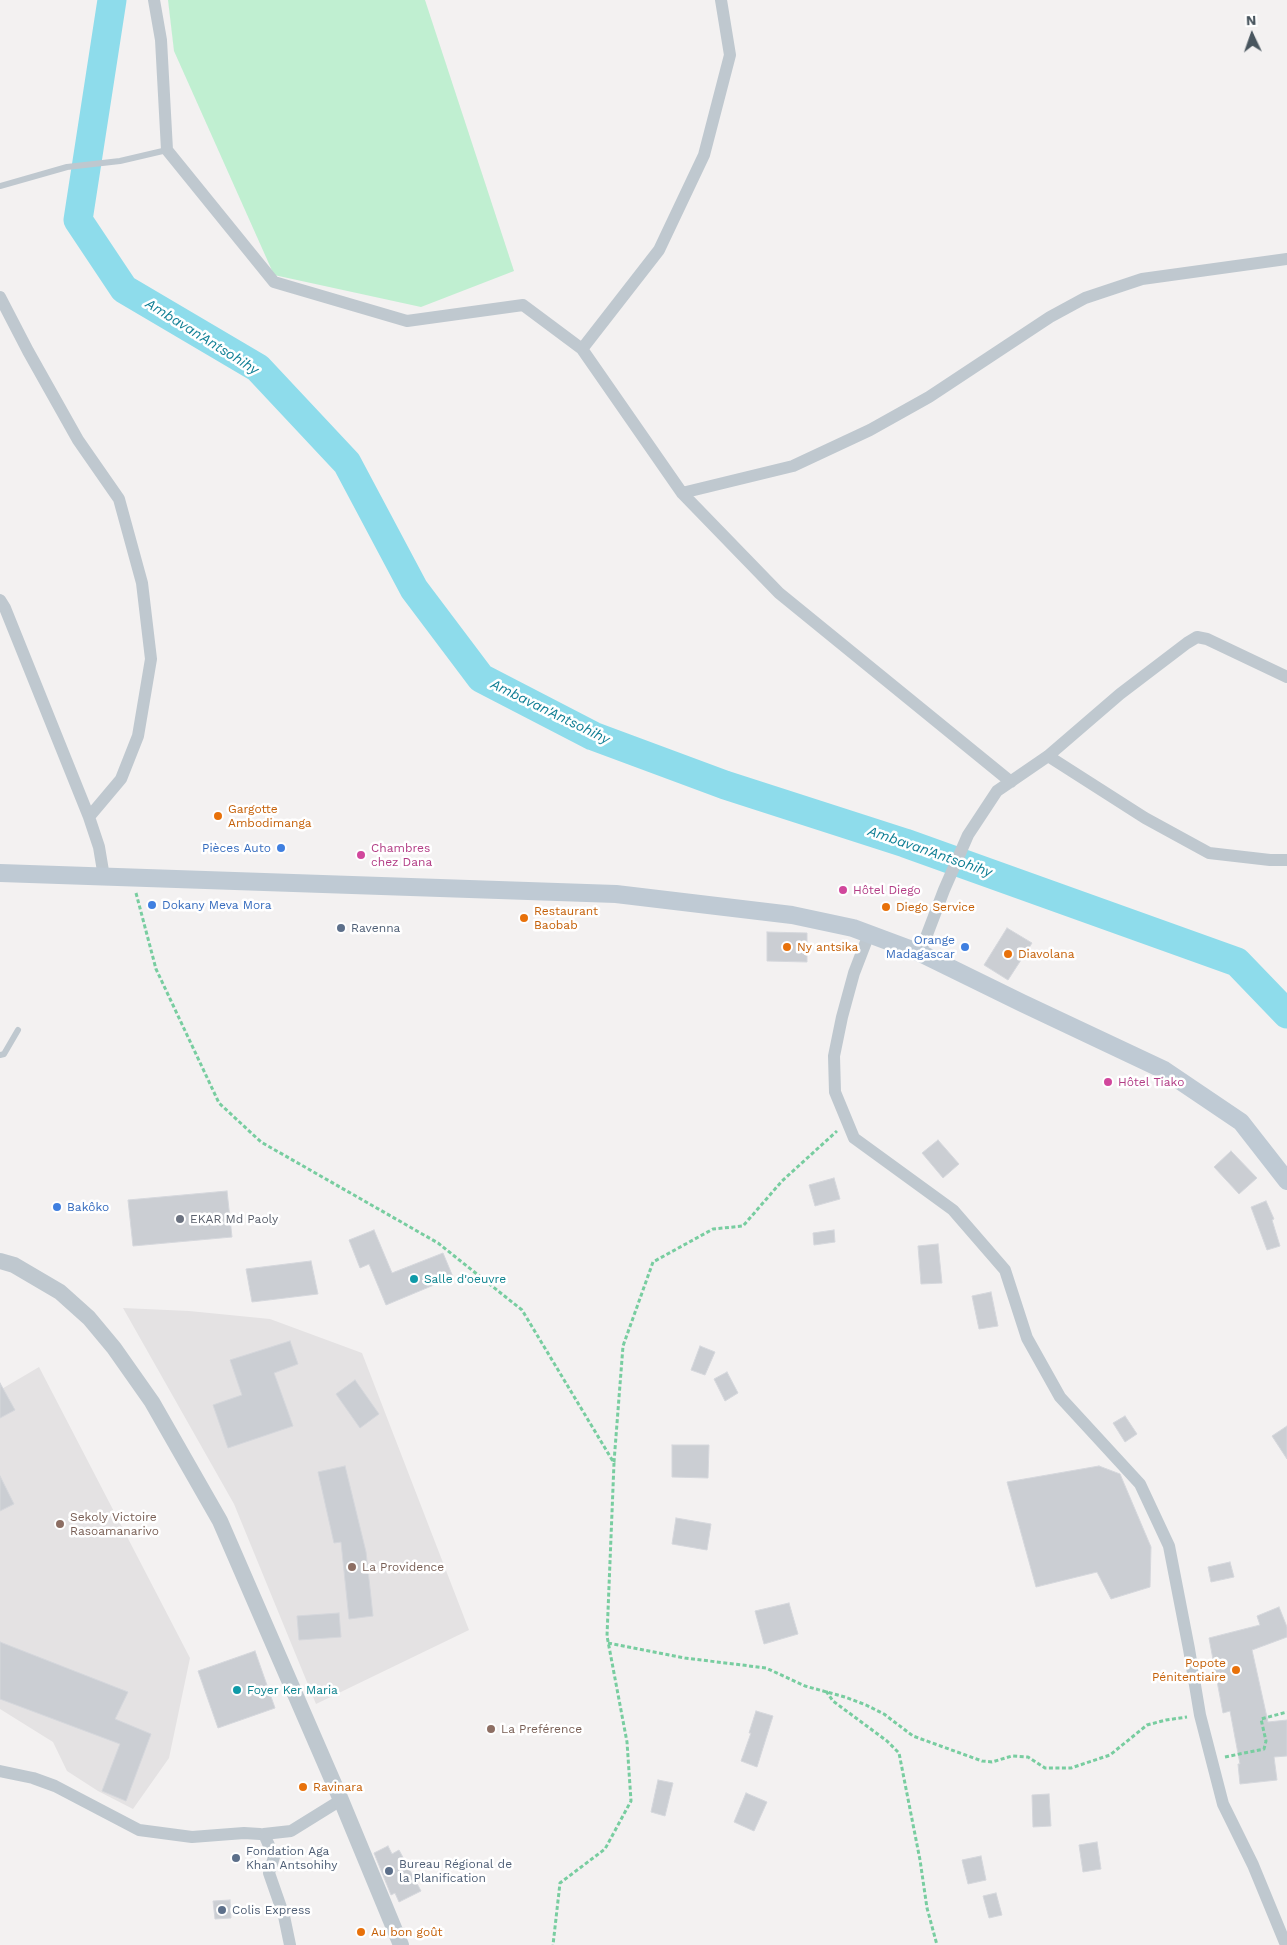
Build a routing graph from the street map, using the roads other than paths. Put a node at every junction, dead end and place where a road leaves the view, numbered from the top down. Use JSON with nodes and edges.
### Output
{"nodes":[{"id":1,"x":154,"y":0,"type":"edge"},
{"id":2,"x":721,"y":0,"type":"edge"},
{"id":3,"x":167,"y":150,"type":"junction"},
{"id":4,"x":0,"y":186,"type":"edge"},
{"id":5,"x":1287,"y":259,"type":"edge"},
{"id":6,"x":0,"y":297,"type":"edge"},
{"id":7,"x":582,"y":348,"type":"junction"},
{"id":8,"x":682,"y":493,"type":"junction"},
{"id":9,"x":0,"y":600,"type":"edge"},
{"id":10,"x":1287,"y":677,"type":"edge"},
{"id":11,"x":1048,"y":756,"type":"junction"},
{"id":12,"x":1010,"y":782,"type":"junction"},
{"id":13,"x":89,"y":816,"type":"junction"},
{"id":14,"x":1287,"y":860,"type":"edge"},
{"id":15,"x":0,"y":873,"type":"edge"},
{"id":16,"x":104,"y":877,"type":"junction"},
{"id":17,"x":869,"y":934,"type":"junction"},
{"id":18,"x":920,"y":953,"type":"junction"},
{"id":19,"x":18,"y":1030,"type":"dead end"},
{"id":20,"x":0,"y":1055,"type":"edge"},
{"id":21,"x":1287,"y":1181,"type":"edge"},
{"id":22,"x":0,"y":1260,"type":"edge"},
{"id":23,"x":0,"y":1770,"type":"edge"},
{"id":24,"x":341,"y":1800,"type":"junction"},
{"id":25,"x":262,"y":1834,"type":"junction"},
{"id":26,"x":290,"y":1945,"type":"edge"},
{"id":27,"x":401,"y":1945,"type":"edge"},
{"id":28,"x":1286,"y":1945,"type":"edge"}],
"edges":[{"from":1,"to":3,"type":"street"},
{"from":2,"to":7,"type":"street"},
{"from":3,"to":4,"type":"lane"},
{"from":3,"to":7,"type":"street"},
{"from":5,"to":8,"type":"street"},
{"from":6,"to":13,"type":"street"},
{"from":7,"to":8,"type":"street"},
{"from":8,"to":12,"type":"street"},
{"from":9,"to":13,"type":"street"},
{"from":10,"to":11,"type":"street"},
{"from":11,"to":12,"type":"street"},
{"from":11,"to":14,"type":"street"},
{"from":12,"to":18,"type":"street"},
{"from":13,"to":16,"type":"street"},
{"from":15,"to":16,"type":"main road"},
{"from":16,"to":17,"type":"main road"},
{"from":17,"to":18,"type":"main road"},
{"from":17,"to":28,"type":"street"},
{"from":18,"to":21,"type":"main road"},
{"from":19,"to":20,"type":"lane"},
{"from":22,"to":24,"type":"street"},
{"from":23,"to":25,"type":"street"},
{"from":24,"to":25,"type":"street"},
{"from":24,"to":27,"type":"street"},
{"from":25,"to":26,"type":"street"}]}
